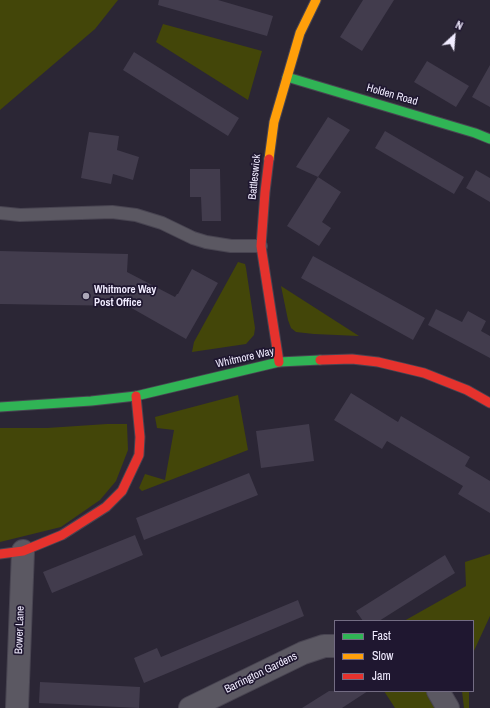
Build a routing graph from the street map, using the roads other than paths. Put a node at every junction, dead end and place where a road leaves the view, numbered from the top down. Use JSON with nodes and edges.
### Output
{"nodes":[{"id":1,"x":316,"y":0,"type":"edge"},
{"id":2,"x":287,"y":77,"type":"junction"},
{"id":3,"x":490,"y":138,"type":"edge"},
{"id":4,"x":0,"y":213,"type":"edge"},
{"id":5,"x":262,"y":246,"type":"junction"},
{"id":6,"x":279,"y":362,"type":"junction"},
{"id":7,"x":136,"y":396,"type":"junction"},
{"id":8,"x":490,"y":404,"type":"edge"},
{"id":9,"x":0,"y":407,"type":"edge"},
{"id":10,"x":23,"y":551,"type":"junction"},
{"id":11,"x":0,"y":554,"type":"edge"},
{"id":12,"x":334,"y":646,"type":"edge"},
{"id":13,"x":439,"y":692,"type":"edge"},
{"id":14,"x":17,"y":708,"type":"edge"},
{"id":15,"x":190,"y":708,"type":"edge"},
{"id":16,"x":448,"y":708,"type":"edge"}],
"edges":[{"from":1,"to":2,"type":"street","name":"Battleswick"},
{"from":2,"to":3,"type":"street","name":"Holden Road"},
{"from":2,"to":5,"type":"street","name":"Battleswick"},
{"from":4,"to":5,"type":"lane"},
{"from":5,"to":6,"type":"street","name":"Battleswick"},
{"from":6,"to":7,"type":"street","name":"Whitmore Way"},
{"from":6,"to":8,"type":"street","name":"Whitmore Way"},
{"from":7,"to":9,"type":"street","name":"Whitmore Way"},
{"from":7,"to":10,"type":"street"},
{"from":10,"to":11,"type":"street"},
{"from":10,"to":14,"type":"street","name":"Bower Lane"},
{"from":12,"to":15,"type":"street","name":"Barrington Gardens"},
{"from":13,"to":16,"type":"street"}]}
